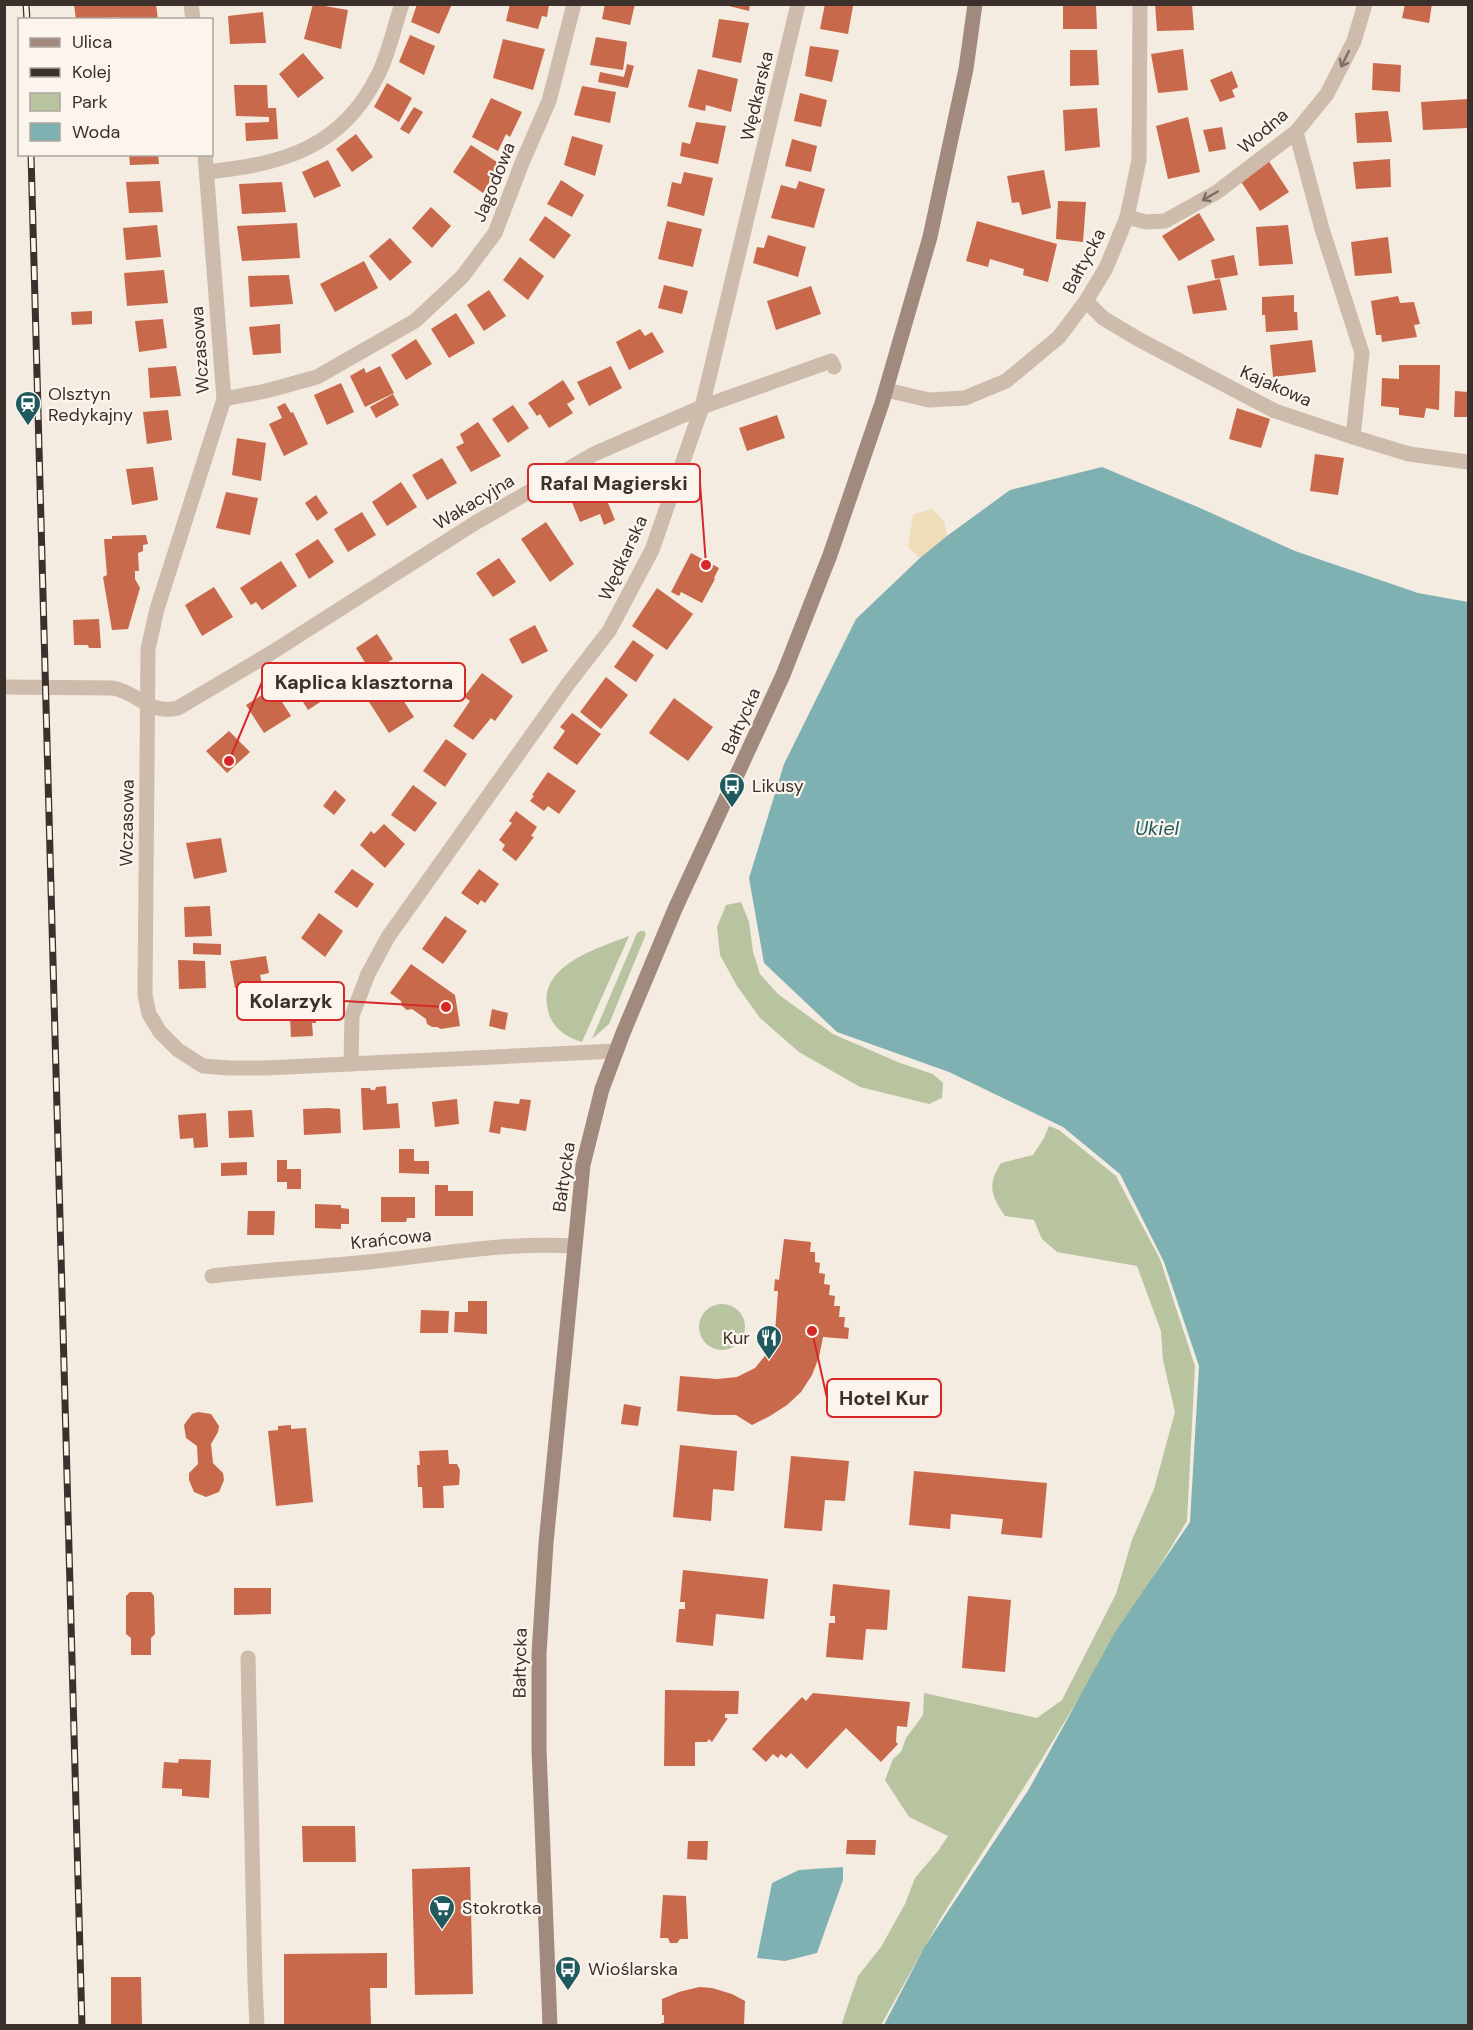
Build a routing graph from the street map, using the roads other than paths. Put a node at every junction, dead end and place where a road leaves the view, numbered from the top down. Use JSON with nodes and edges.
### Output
{"nodes":[{"id":1,"x":402,"y":4,"type":"edge"},
{"id":2,"x":574,"y":4,"type":"edge"},
{"id":3,"x":798,"y":4,"type":"edge"},
{"id":4,"x":975,"y":4,"type":"edge"},
{"id":5,"x":1140,"y":4,"type":"edge"},
{"id":6,"x":1365,"y":4,"type":"edge"},
{"id":7,"x":1296,"y":132,"type":"junction"},
{"id":8,"x":205,"y":156,"type":"edge"},
{"id":9,"x":207,"y":172,"type":"junction"},
{"id":10,"x":1127,"y":217,"type":"junction"},
{"id":11,"x":1086,"y":301,"type":"junction"},
{"id":12,"x":834,"y":367,"type":"dead end"},
{"id":13,"x":886,"y":390,"type":"junction"},
{"id":14,"x":224,"y":399,"type":"junction"},
{"id":15,"x":702,"y":406,"type":"junction"},
{"id":16,"x":1353,"y":437,"type":"junction"},
{"id":17,"x":1468,"y":462,"type":"edge"},
{"id":18,"x":4,"y":687,"type":"edge"},
{"id":19,"x":149,"y":706,"type":"junction"},
{"id":20,"x":616,"y":1051,"type":"junction"},
{"id":21,"x":351,"y":1064,"type":"junction"},
{"id":22,"x":574,"y":1245,"type":"junction"},
{"id":23,"x":212,"y":1276,"type":"dead end"},
{"id":24,"x":248,"y":1658,"type":"dead end"},
{"id":25,"x":257,"y":2025,"type":"edge"},
{"id":26,"x":550,"y":2025,"type":"edge"}],
"edges":[{"from":1,"to":9,"type":"street"},
{"from":2,"to":14,"type":"street","name":"Jagodowa"},
{"from":3,"to":15,"type":"street","name":"Wędkarska"},
{"from":4,"to":13,"type":"main road","name":"Bałtycka"},
{"from":5,"to":10,"type":"street","name":"Bałtycka"},
{"from":6,"to":7,"type":"street","name":"Wodna","one_way":true},
{"from":7,"to":10,"type":"street","name":"Wodna","one_way":true},
{"from":7,"to":16,"type":"street"},
{"from":8,"to":9,"type":"street","name":"Wczasowa"},
{"from":9,"to":14,"type":"street","name":"Wczasowa"},
{"from":10,"to":11,"type":"street","name":"Bałtycka"},
{"from":11,"to":13,"type":"street","name":"Bałtycka"},
{"from":11,"to":16,"type":"street","name":"Kajakowa"},
{"from":12,"to":15,"type":"street","name":"Wakacyjna"},
{"from":13,"to":20,"type":"main road","name":"Bałtycka"},
{"from":14,"to":19,"type":"street","name":"Wczasowa"},
{"from":15,"to":19,"type":"street","name":"Wakacyjna"},
{"from":15,"to":21,"type":"street","name":"Wędkarska"},
{"from":16,"to":17,"type":"street","name":"Kajakowa"},
{"from":18,"to":19,"type":"street"},
{"from":19,"to":21,"type":"street","name":"Wczasowa"},
{"from":20,"to":21,"type":"street","name":"Wczasowa"},
{"from":20,"to":22,"type":"main road","name":"Bałtycka"},
{"from":22,"to":23,"type":"street","name":"Krańcowa"},
{"from":22,"to":26,"type":"main road","name":"Bałtycka"},
{"from":24,"to":25,"type":"street"}]}
